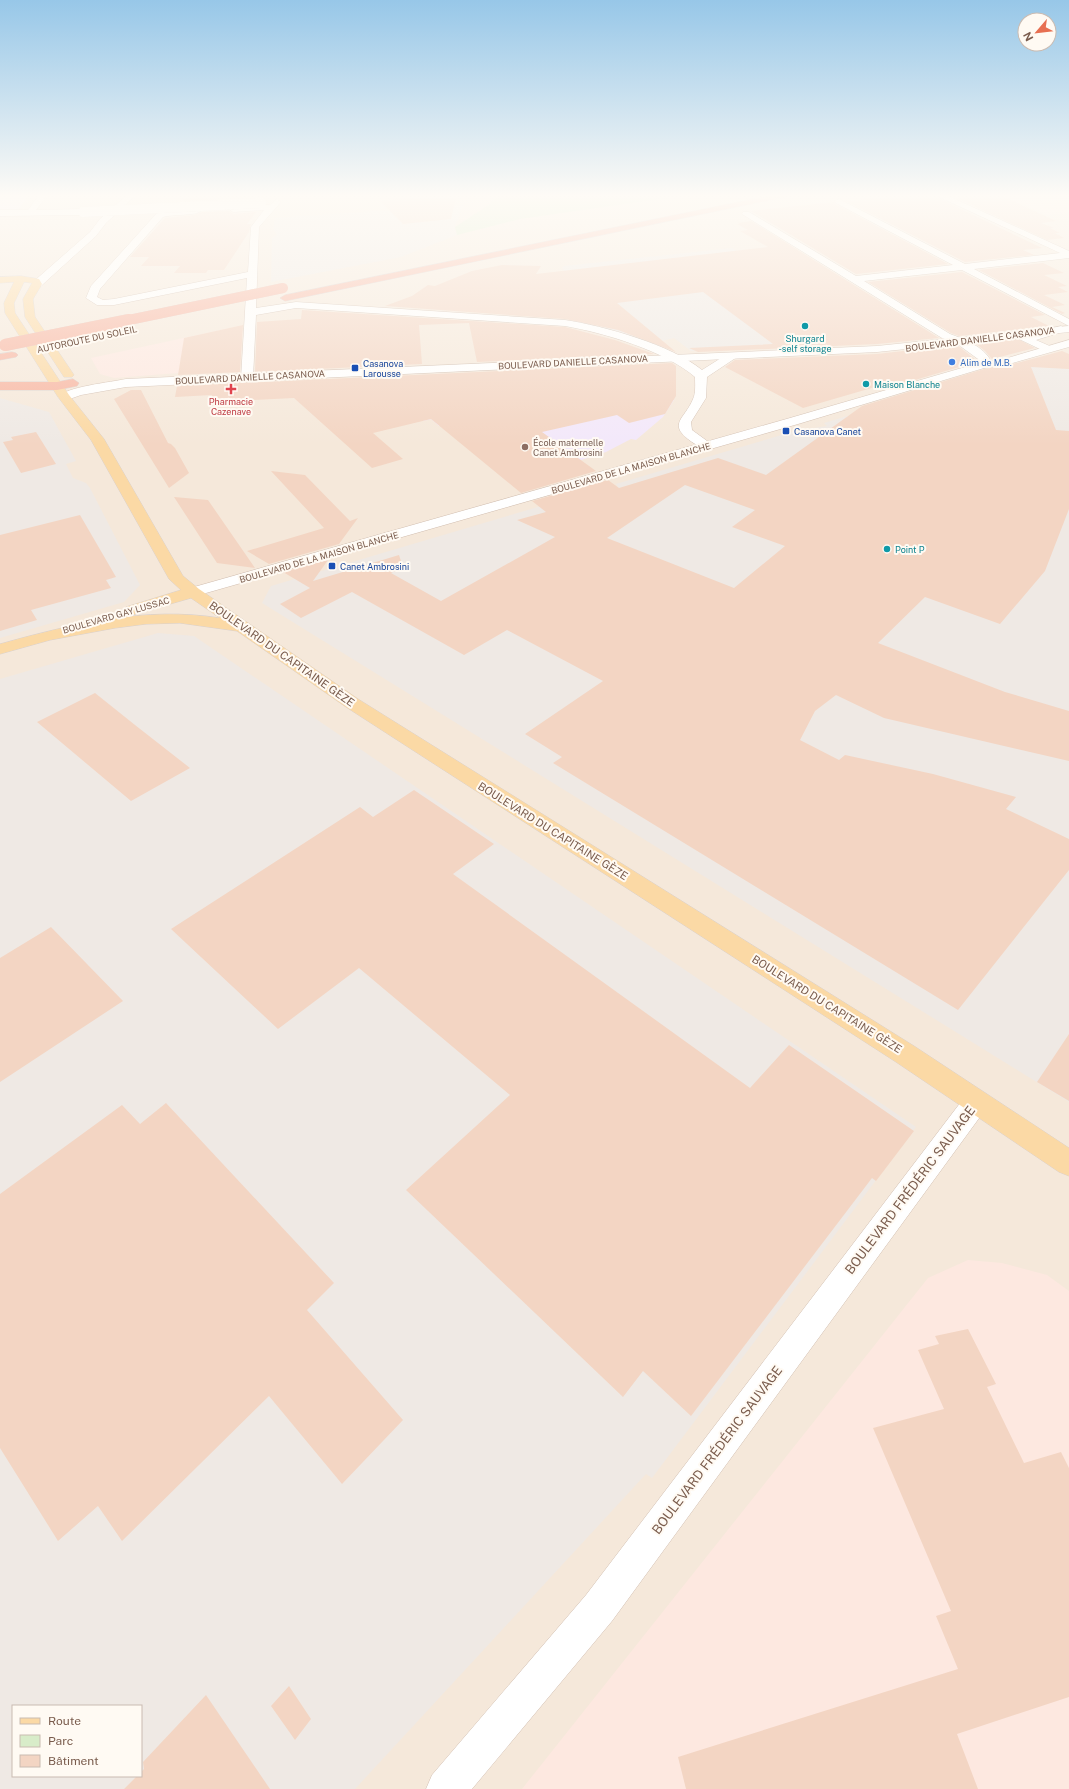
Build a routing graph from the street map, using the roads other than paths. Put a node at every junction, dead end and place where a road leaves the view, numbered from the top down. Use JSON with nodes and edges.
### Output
{"nodes":[{"id":1,"x":43,"y":278,"type":"edge"},
{"id":2,"x":103,"y":278,"type":"edge"},
{"id":3,"x":248,"y":278,"type":"edge"},
{"id":4,"x":256,"y":278,"type":"edge"},
{"id":5,"x":331,"y":278,"type":"edge"},
{"id":6,"x":351,"y":278,"type":"edge"},
{"id":7,"x":859,"y":278,"type":"edge"},
{"id":8,"x":983,"y":278,"type":"edge"},
{"id":9,"x":21,"y":279,"type":"junction"},
{"id":10,"x":854,"y":279,"type":"joint"},
{"id":11,"x":0,"y":280,"type":"edge"},
{"id":12,"x":313,"y":282,"type":"dead end"},
{"id":13,"x":37,"y":284,"type":"junction"},
{"id":14,"x":252,"y":312,"type":"junction"},
{"id":15,"x":1066,"y":327,"type":"edge"},
{"id":16,"x":960,"y":341,"type":"junction"},
{"id":17,"x":1066,"y":343,"type":"edge"},
{"id":18,"x":932,"y":346,"type":"junction"},
{"id":19,"x":6,"y":348,"type":"edge"},
{"id":20,"x":1048,"y":349,"type":"junction"},
{"id":21,"x":976,"y":352,"type":"junction"},
{"id":22,"x":733,"y":355,"type":"junction"},
{"id":23,"x":0,"y":357,"type":"edge"},
{"id":24,"x":674,"y":358,"type":"junction"},
{"id":25,"x":983,"y":365,"type":"junction"},
{"id":26,"x":701,"y":376,"type":"junction"},
{"id":27,"x":247,"y":378,"type":"junction"},
{"id":28,"x":0,"y":386,"type":"edge"},
{"id":29,"x":57,"y":386,"type":"junction"},
{"id":30,"x":75,"y":388,"type":"junction"},
{"id":31,"x":64,"y":397,"type":"junction"},
{"id":32,"x":98,"y":439,"type":"junction"},
{"id":33,"x":707,"y":446,"type":"junction"},
{"id":34,"x":193,"y":592,"type":"junction"},
{"id":35,"x":240,"y":626,"type":"junction"},
{"id":36,"x":40,"y":637,"type":"junction"},
{"id":37,"x":0,"y":649,"type":"edge"},
{"id":38,"x":976,"y":1102,"type":"junction"},
{"id":39,"x":1069,"y":1163,"type":"edge"},
{"id":40,"x":446,"y":1789,"type":"edge"}],
"edges":[{"from":1,"to":13,"type":"street"},
{"from":2,"to":3,"type":"street"},
{"from":4,"to":14,"type":"street"},
{"from":5,"to":12,"type":"highway"},
{"from":6,"to":19,"type":"highway","name":"AUTOROUTE DU SOLEIL"},
{"from":7,"to":10,"type":"street"},
{"from":8,"to":15,"type":"street"},
{"from":9,"to":11,"type":"main road"},
{"from":9,"to":13,"type":"main road"},
{"from":9,"to":29,"type":"main road"},
{"from":10,"to":16,"type":"street"},
{"from":13,"to":30,"type":"main road"},
{"from":14,"to":24,"type":"street"},
{"from":14,"to":27,"type":"street"},
{"from":15,"to":16,"type":"street","name":"BOULEVARD DANIELLE CASANOVA"},
{"from":15,"to":20,"type":"street"},
{"from":16,"to":18,"type":"street","name":"BOULEVARD DANIELLE CASANOVA"},
{"from":16,"to":21,"type":"street"},
{"from":17,"to":20,"type":"street","name":"BOULEVARD DE LA MAISON BLANCHE"},
{"from":18,"to":21,"type":"street"},
{"from":18,"to":22,"type":"street","name":"BOULEVARD DANIELLE CASANOVA"},
{"from":19,"to":23,"type":"highway","name":"AUTOROUTE DU SOLEIL"},
{"from":20,"to":25,"type":"street","name":"BOULEVARD DE LA MAISON BLANCHE"},
{"from":21,"to":25,"type":"street"},
{"from":22,"to":24,"type":"street","name":"BOULEVARD DANIELLE CASANOVA"},
{"from":22,"to":26,"type":"street"},
{"from":24,"to":26,"type":"street"},
{"from":24,"to":27,"type":"street","name":"BOULEVARD DANIELLE CASANOVA"},
{"from":25,"to":33,"type":"street","name":"BOULEVARD DE LA MAISON BLANCHE"},
{"from":26,"to":33,"type":"street"},
{"from":27,"to":30,"type":"street","name":"BOULEVARD DANIELLE CASANOVA"},
{"from":28,"to":29,"type":"highway"},
{"from":29,"to":30,"type":"highway"},
{"from":29,"to":31,"type":"main road"},
{"from":30,"to":31,"type":"street","name":"BOULEVARD DANIELLE CASANOVA"},
{"from":30,"to":32,"type":"main road","name":"BOULEVARD DU CAPITAINE GÈZE"},
{"from":31,"to":32,"type":"main road","name":"BOULEVARD DU CAPITAINE GÈZE"},
{"from":32,"to":34,"type":"main road","name":"BOULEVARD DU CAPITAINE GÈZE"},
{"from":33,"to":34,"type":"street","name":"BOULEVARD DE LA MAISON BLANCHE"},
{"from":34,"to":35,"type":"main road","name":"BOULEVARD DU CAPITAINE GÈZE"},
{"from":34,"to":36,"type":"main road","name":"BOULEVARD GAY LUSSAC"},
{"from":35,"to":36,"type":"main road","name":"BOULEVARD GAY LUSSAC"},
{"from":35,"to":38,"type":"main road","name":"BOULEVARD DU CAPITAINE GÈZE"},
{"from":36,"to":37,"type":"main road","name":"BOULEVARD GAY LUSSAC"},
{"from":38,"to":39,"type":"main road","name":"BOULEVARD DU CAPITAINE GÈZE"},
{"from":38,"to":40,"type":"street","name":"BOULEVARD FRÉDÉRIC SAUVAGE"}]}
